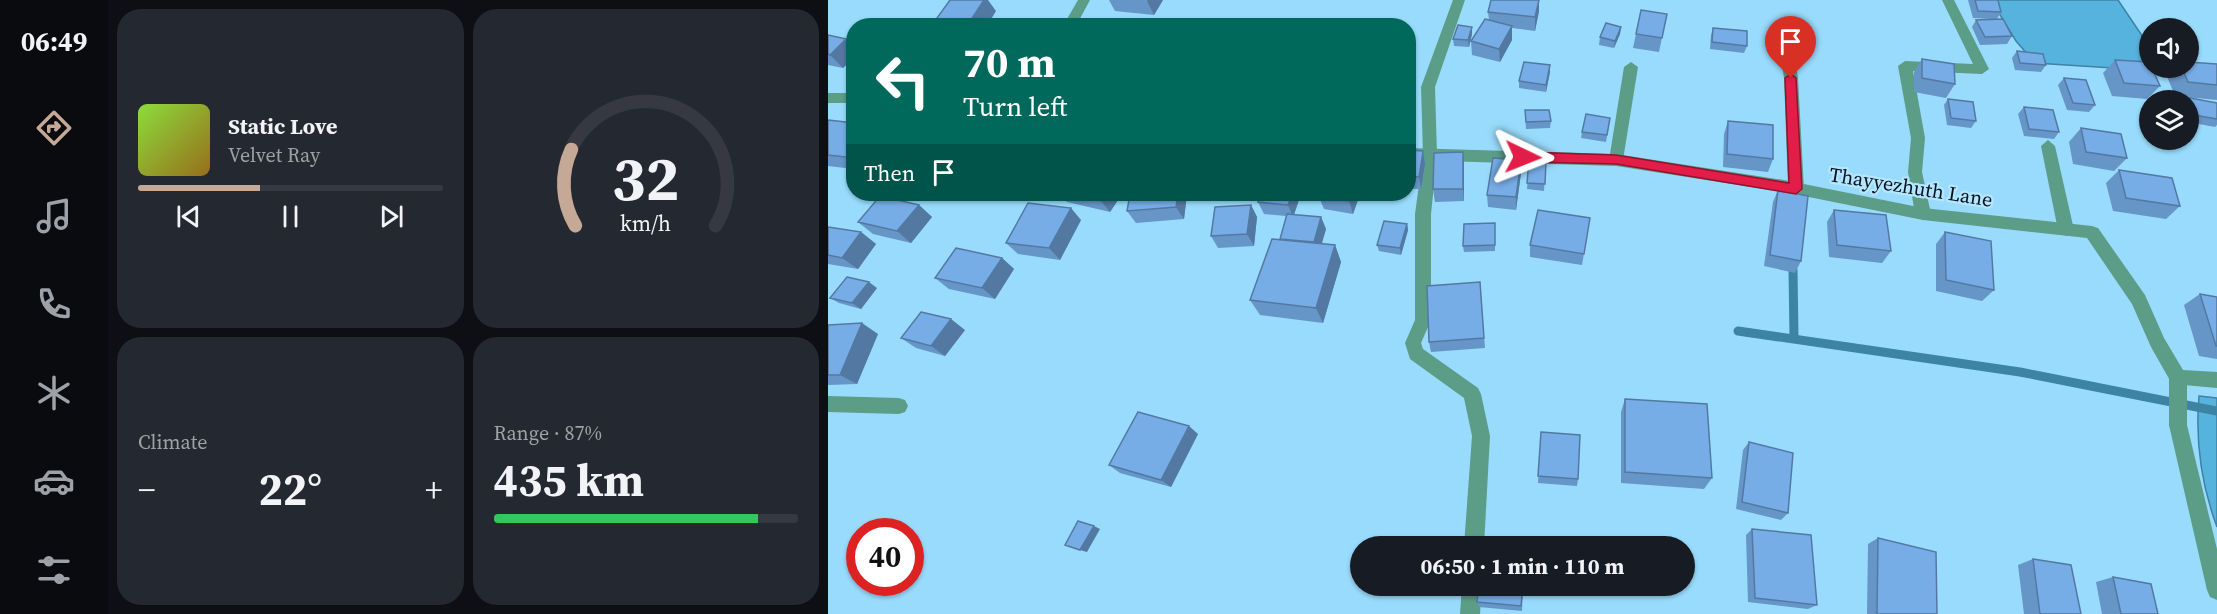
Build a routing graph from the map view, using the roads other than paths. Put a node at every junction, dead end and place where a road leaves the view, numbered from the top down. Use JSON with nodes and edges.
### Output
{"nodes":[{"id":1,"x":1084,"y":0,"type":"edge"},
{"id":2,"x":1459,"y":0,"type":"edge"},
{"id":3,"x":1948,"y":0,"type":"edge"},
{"id":4,"x":1074,"y":18,"type":"edge"},
{"id":5,"x":1784,"y":32,"type":"dead end"},
{"id":6,"x":1631,"y":68,"type":"dead end"},
{"id":7,"x":828,"y":98,"type":"edge"},
{"id":8,"x":846,"y":98,"type":"edge"},
{"id":9,"x":2048,"y":146,"type":"dead end"},
{"id":10,"x":1416,"y":154,"type":"edge"},
{"id":11,"x":1430,"y":154,"type":"junction"},
{"id":12,"x":1616,"y":160,"type":"junction"},
{"id":13,"x":1791,"y":188,"type":"junction"},
{"id":14,"x":1923,"y":214,"type":"junction"},
{"id":15,"x":2066,"y":230,"type":"junction"},
{"id":16,"x":2178,"y":378,"type":"junction"},
{"id":17,"x":2217,"y":380,"type":"edge"},
{"id":18,"x":828,"y":404,"type":"edge"},
{"id":19,"x":899,"y":406,"type":"dead end"},
{"id":20,"x":1475,"y":536,"type":"edge"},
{"id":21,"x":2217,"y":590,"type":"edge"},
{"id":22,"x":1471,"y":596,"type":"edge"},
{"id":23,"x":1470,"y":614,"type":"edge"}],
"edges":[{"from":1,"to":4,"type":"street"},
{"from":2,"to":11,"type":"street"},
{"from":3,"to":14,"type":"street"},
{"from":5,"to":13,"type":"street"},
{"from":6,"to":12,"type":"street"},
{"from":7,"to":8,"type":"street"},
{"from":9,"to":15,"type":"street"},
{"from":10,"to":11,"type":"street","name":"Thayyezhuth Lane"},
{"from":11,"to":12,"type":"street","name":"Thayyezhuth Lane"},
{"from":11,"to":20,"type":"street"},
{"from":12,"to":13,"type":"street","name":"Thayyezhuth Lane"},
{"from":13,"to":14,"type":"street","name":"Thayyezhuth Lane"},
{"from":14,"to":15,"type":"street","name":"Thayyezhuth Lane"},
{"from":15,"to":16,"type":"street","name":"Thayyezhuth Lane"},
{"from":16,"to":17,"type":"street"},
{"from":16,"to":21,"type":"street"},
{"from":18,"to":19,"type":"street"},
{"from":22,"to":23,"type":"street"}]}
